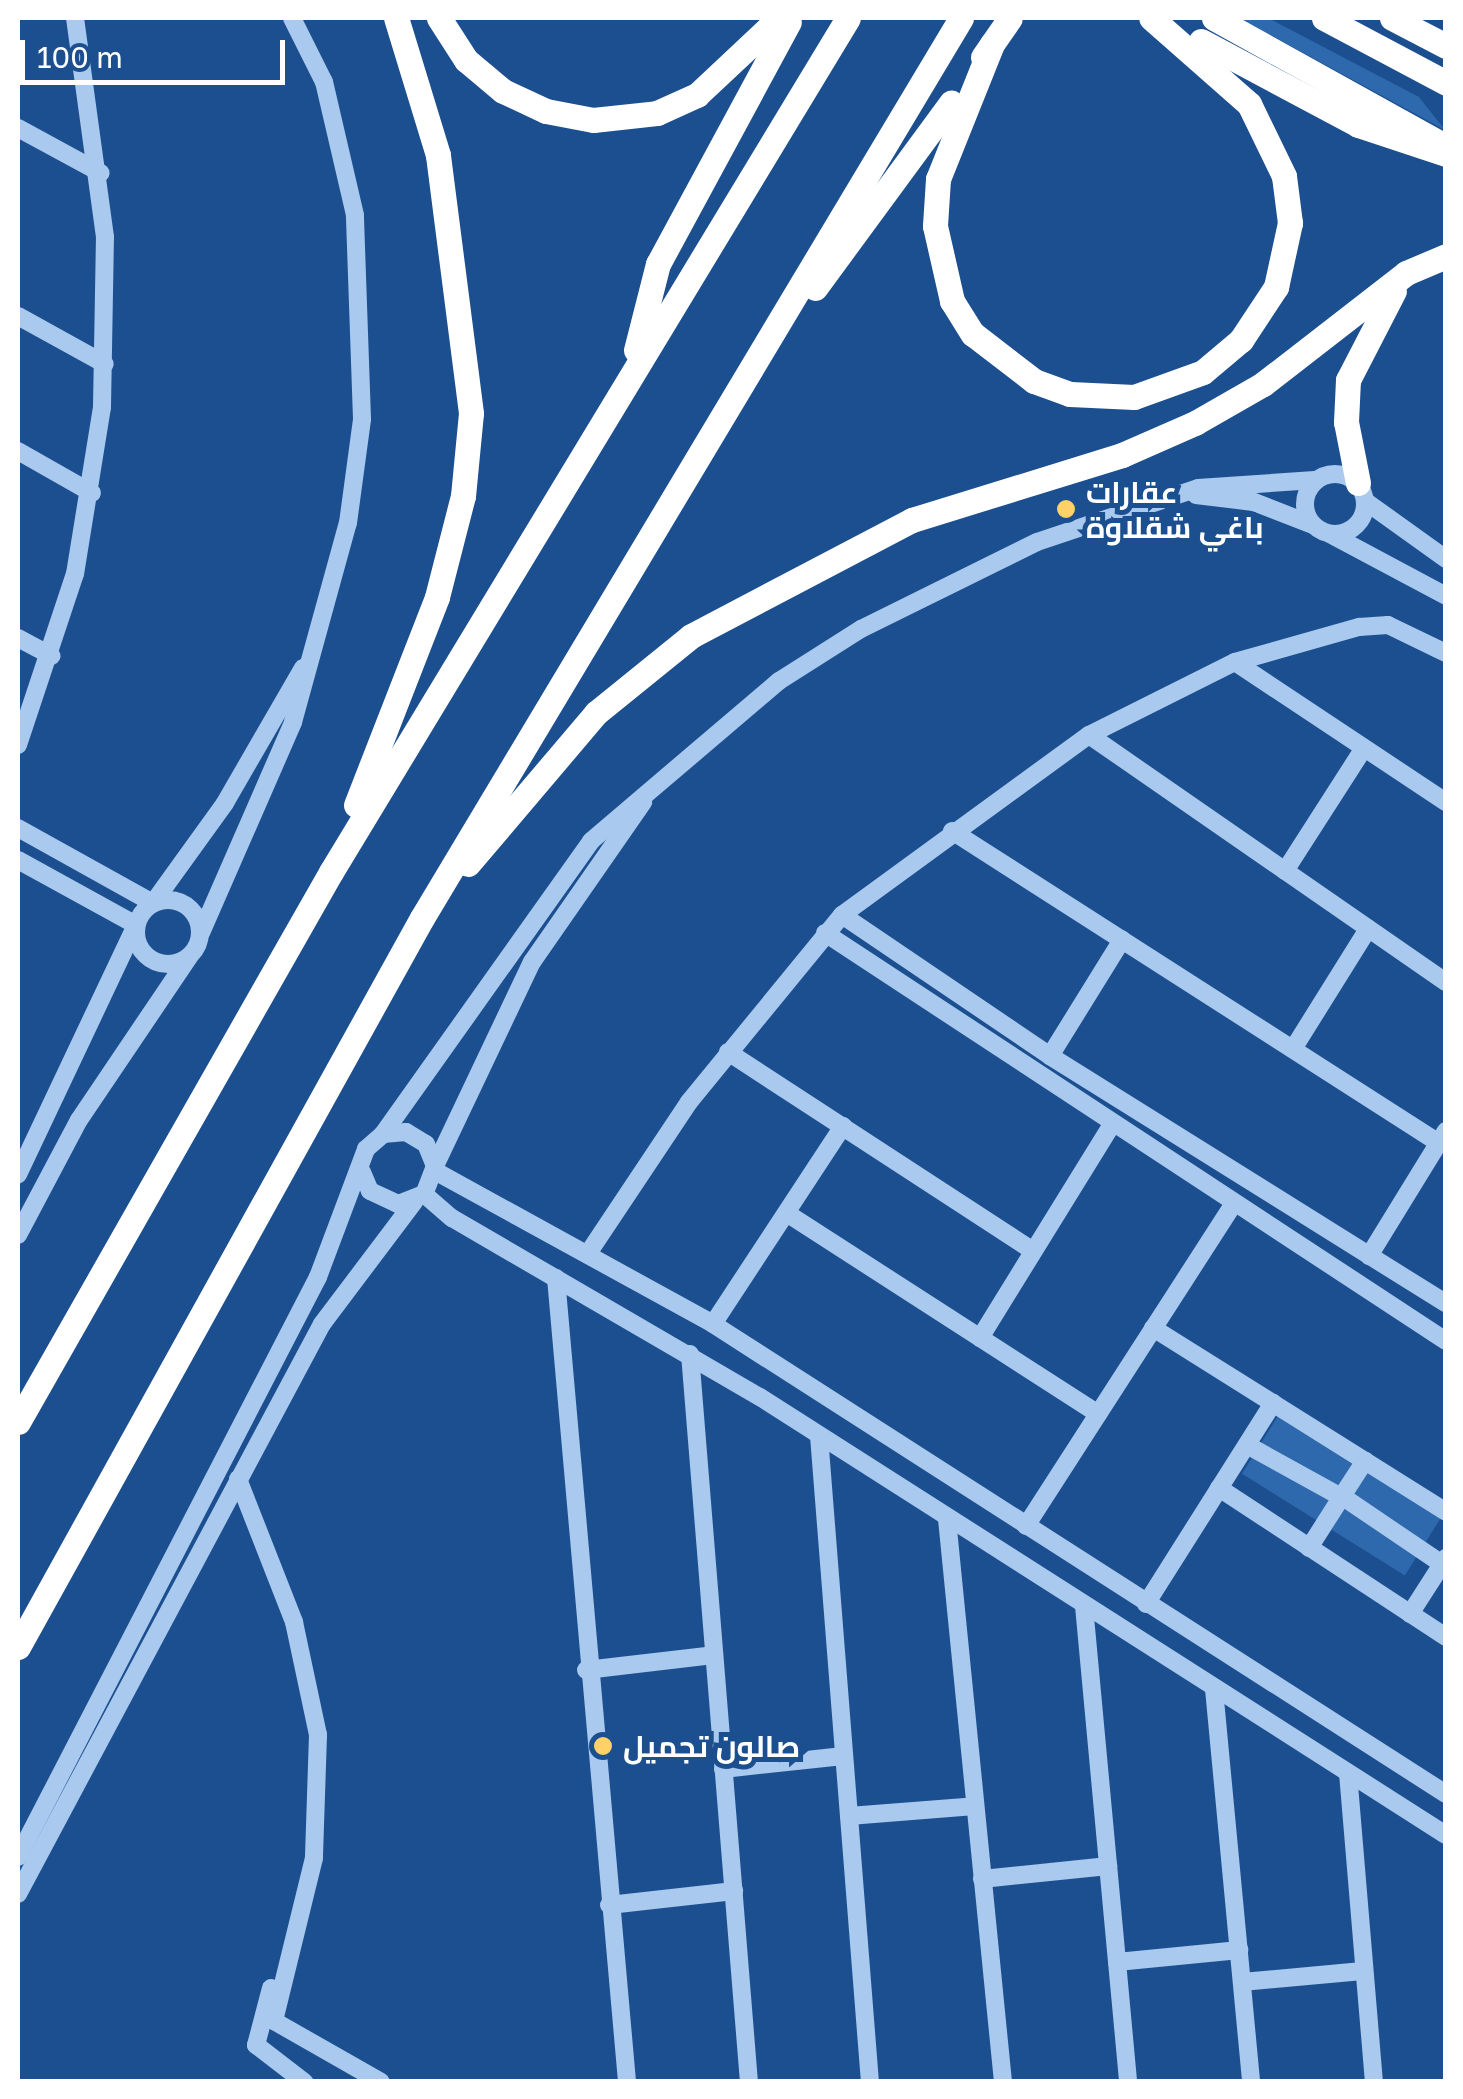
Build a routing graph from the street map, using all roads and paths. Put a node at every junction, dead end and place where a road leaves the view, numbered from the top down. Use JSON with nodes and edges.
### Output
{"nodes":[{"id":1,"x":75,"y":18,"type":"edge"},
{"id":2,"x":292,"y":18,"type":"edge"},
{"id":3,"x":396,"y":18,"type":"edge"},
{"id":4,"x":439,"y":18,"type":"edge"},
{"id":5,"x":779,"y":18,"type":"edge"},
{"id":6,"x":792,"y":18,"type":"edge"},
{"id":7,"x":848,"y":18,"type":"edge"},
{"id":8,"x":961,"y":18,"type":"edge"},
{"id":9,"x":1010,"y":18,"type":"edge"},
{"id":10,"x":1154,"y":18,"type":"edge"},
{"id":11,"x":1214,"y":18,"type":"edge"},
{"id":12,"x":1324,"y":18,"type":"edge"},
{"id":13,"x":1392,"y":18,"type":"edge"},
{"id":14,"x":992,"y":44,"type":"junction"},
{"id":15,"x":1446,"y":46,"type":"edge"},
{"id":16,"x":1446,"y":83,"type":"edge"},
{"id":17,"x":18,"y":128,"type":"edge"},
{"id":18,"x":1446,"y":146,"type":"edge"},
{"id":19,"x":1446,"y":154,"type":"edge"},
{"id":20,"x":101,"y":174,"type":"junction"},
{"id":21,"x":1446,"y":256,"type":"edge"},
{"id":22,"x":1406,"y":273,"type":"junction"},
{"id":23,"x":18,"y":316,"type":"edge"},
{"id":24,"x":105,"y":364,"type":"junction"},
{"id":25,"x":630,"y":374,"type":"junction"},
{"id":26,"x":716,"y":426,"type":"junction"},
{"id":27,"x":18,"y":451,"type":"edge"},
{"id":28,"x":1315,"y":480,"type":"junction"},
{"id":29,"x":1361,"y":492,"type":"junction"},
{"id":30,"x":92,"y":493,"type":"junction"},
{"id":31,"x":1170,"y":497,"type":"junction"},
{"id":32,"x":1321,"y":529,"type":"junction"},
{"id":33,"x":1446,"y":559,"type":"edge"},
{"id":34,"x":1446,"y":596,"type":"edge"},
{"id":35,"x":18,"y":638,"type":"edge"},
{"id":36,"x":1446,"y":654,"type":"edge"},
{"id":37,"x":52,"y":656,"type":"junction"},
{"id":38,"x":308,"y":661,"type":"junction"},
{"id":39,"x":1235,"y":662,"type":"junction"},
{"id":40,"x":1088,"y":736,"type":"junction"},
{"id":41,"x":18,"y":745,"type":"edge"},
{"id":42,"x":1364,"y":748,"type":"junction"},
{"id":43,"x":651,"y":789,"type":"junction"},
{"id":44,"x":1446,"y":802,"type":"edge"},
{"id":45,"x":18,"y":828,"type":"edge"},
{"id":46,"x":952,"y":832,"type":"junction"},
{"id":47,"x":18,"y":860,"type":"edge"},
{"id":48,"x":1285,"y":871,"type":"junction"},
{"id":49,"x":331,"y":872,"type":"junction"},
{"id":50,"x":153,"y":903,"type":"junction"},
{"id":51,"x":842,"y":915,"type":"junction"},
{"id":52,"x":422,"y":918,"type":"junction"},
{"id":53,"x":136,"y":925,"type":"junction"},
{"id":54,"x":1368,"y":929,"type":"junction"},
{"id":55,"x":200,"y":933,"type":"junction"},
{"id":56,"x":825,"y":934,"type":"junction"},
{"id":57,"x":1122,"y":940,"type":"junction"},
{"id":58,"x":189,"y":957,"type":"junction"},
{"id":59,"x":1446,"y":982,"type":"edge"},
{"id":60,"x":1292,"y":1050,"type":"junction"},
{"id":61,"x":728,"y":1052,"type":"junction"},
{"id":62,"x":1050,"y":1056,"type":"junction"},
{"id":63,"x":844,"y":1126,"type":"junction"},
{"id":64,"x":1111,"y":1126,"type":"junction"},
{"id":65,"x":383,"y":1134,"type":"junction"},
{"id":66,"x":1442,"y":1137,"type":"edge"},
{"id":67,"x":435,"y":1169,"type":"junction"},
{"id":68,"x":362,"y":1172,"type":"junction"},
{"id":69,"x":18,"y":1175,"type":"edge"},
{"id":70,"x":421,"y":1196,"type":"junction"},
{"id":71,"x":1233,"y":1204,"type":"junction"},
{"id":72,"x":788,"y":1214,"type":"junction"},
{"id":73,"x":18,"y":1235,"type":"edge"},
{"id":74,"x":1033,"y":1251,"type":"junction"},
{"id":75,"x":589,"y":1252,"type":"junction"},
{"id":76,"x":1370,"y":1256,"type":"junction"},
{"id":77,"x":556,"y":1278,"type":"junction"},
{"id":78,"x":1446,"y":1303,"type":"edge"},
{"id":79,"x":713,"y":1324,"type":"junction"},
{"id":80,"x":1153,"y":1328,"type":"junction"},
{"id":81,"x":980,"y":1338,"type":"junction"},
{"id":82,"x":1446,"y":1341,"type":"edge"},
{"id":83,"x":690,"y":1354,"type":"junction"},
{"id":84,"x":1273,"y":1403,"type":"junction"},
{"id":85,"x":1098,"y":1414,"type":"junction"},
{"id":86,"x":18,"y":1422,"type":"edge"},
{"id":87,"x":819,"y":1436,"type":"junction"},
{"id":88,"x":1247,"y":1445,"type":"junction"},
{"id":89,"x":1365,"y":1461,"type":"junction"},
{"id":90,"x":238,"y":1480,"type":"junction"},
{"id":91,"x":1219,"y":1488,"type":"junction"},
{"id":92,"x":1341,"y":1497,"type":"junction"},
{"id":93,"x":1446,"y":1512,"type":"edge"},
{"id":94,"x":948,"y":1520,"type":"junction"},
{"id":95,"x":1026,"y":1526,"type":"junction"},
{"id":96,"x":1310,"y":1548,"type":"junction"},
{"id":97,"x":1444,"y":1561,"type":"edge"},
{"id":98,"x":1146,"y":1604,"type":"junction"},
{"id":99,"x":1084,"y":1606,"type":"junction"},
{"id":100,"x":1410,"y":1614,"type":"junction"},
{"id":101,"x":1446,"y":1637,"type":"edge"},
{"id":102,"x":18,"y":1647,"type":"edge"},
{"id":103,"x":713,"y":1654,"type":"junction"},
{"id":104,"x":586,"y":1670,"type":"junction"},
{"id":105,"x":1214,"y":1689,"type":"junction"},
{"id":106,"x":844,"y":1756,"type":"junction"},
{"id":107,"x":723,"y":1769,"type":"junction"},
{"id":108,"x":1348,"y":1773,"type":"junction"},
{"id":109,"x":1446,"y":1794,"type":"edge"},
{"id":110,"x":975,"y":1806,"type":"junction"},
{"id":111,"x":849,"y":1816,"type":"junction"},
{"id":112,"x":1446,"y":1835,"type":"edge"},
{"id":113,"x":18,"y":1857,"type":"edge"},
{"id":114,"x":1108,"y":1866,"type":"junction"},
{"id":115,"x":982,"y":1880,"type":"junction"},
{"id":116,"x":734,"y":1891,"type":"junction"},
{"id":117,"x":18,"y":1894,"type":"edge"},
{"id":118,"x":609,"y":1905,"type":"junction"},
{"id":119,"x":302,"y":1919,"type":"junction"},
{"id":120,"x":1240,"y":1950,"type":"junction"},
{"id":121,"x":1117,"y":1962,"type":"junction"},
{"id":122,"x":1363,"y":1970,"type":"junction"},
{"id":123,"x":1242,"y":1982,"type":"junction"},
{"id":124,"x":296,"y":2036,"type":"junction"},
{"id":125,"x":277,"y":2067,"type":"junction"},
{"id":126,"x":304,"y":2082,"type":"edge"},
{"id":127,"x":381,"y":2082,"type":"edge"},
{"id":128,"x":627,"y":2082,"type":"edge"},
{"id":129,"x":749,"y":2082,"type":"edge"},
{"id":130,"x":870,"y":2082,"type":"edge"},
{"id":131,"x":1003,"y":2082,"type":"edge"},
{"id":132,"x":1128,"y":2082,"type":"edge"},
{"id":133,"x":1251,"y":2082,"type":"edge"},
{"id":134,"x":1374,"y":2082,"type":"edge"}],
"edges":[{"from":1,"to":20,"type":"street"},
{"from":2,"to":38,"type":"street"},
{"from":3,"to":49,"type":"highway"},
{"from":4,"to":5,"type":"highway"},
{"from":6,"to":25,"type":"highway"},
{"from":7,"to":25,"type":"highway"},
{"from":8,"to":26,"type":"highway"},
{"from":9,"to":14,"type":"highway"},
{"from":10,"to":14,"type":"highway"},
{"from":10,"to":19,"type":"highway"},
{"from":11,"to":18,"type":"highway"},
{"from":12,"to":16,"type":"highway"},
{"from":13,"to":15,"type":"highway"},
{"from":14,"to":26,"type":"highway"},
{"from":17,"to":20,"type":"street"},
{"from":20,"to":24,"type":"street"},
{"from":21,"to":22,"type":"highway"},
{"from":22,"to":29,"type":"highway"},
{"from":22,"to":52,"type":"highway"},
{"from":23,"to":24,"type":"street"},
{"from":24,"to":30,"type":"street"},
{"from":25,"to":49,"type":"highway"},
{"from":26,"to":52,"type":"highway"},
{"from":27,"to":30,"type":"street"},
{"from":28,"to":29,"type":"street"},
{"from":28,"to":31,"type":"street"},
{"from":28,"to":32,"type":"street"},
{"from":29,"to":32,"type":"street"},
{"from":29,"to":33,"type":"street"},
{"from":30,"to":37,"type":"street"},
{"from":31,"to":32,"type":"street"},
{"from":31,"to":43,"type":"street"},
{"from":32,"to":34,"type":"street"},
{"from":35,"to":37,"type":"street"},
{"from":36,"to":39,"type":"street"},
{"from":37,"to":41,"type":"street"},
{"from":38,"to":50,"type":"street"},
{"from":38,"to":55,"type":"street"},
{"from":39,"to":40,"type":"street"},
{"from":39,"to":42,"type":"street"},
{"from":40,"to":46,"type":"street"},
{"from":40,"to":48,"type":"street"},
{"from":42,"to":44,"type":"street"},
{"from":42,"to":48,"type":"street"},
{"from":43,"to":65,"type":"street"},
{"from":43,"to":67,"type":"street"},
{"from":45,"to":50,"type":"street"},
{"from":46,"to":51,"type":"street"},
{"from":46,"to":57,"type":"street"},
{"from":47,"to":53,"type":"street"},
{"from":48,"to":54,"type":"street"},
{"from":49,"to":86,"type":"highway"},
{"from":50,"to":53,"type":"street"},
{"from":50,"to":55,"type":"street"},
{"from":51,"to":56,"type":"street"},
{"from":51,"to":62,"type":"street"},
{"from":52,"to":102,"type":"highway"},
{"from":53,"to":58,"type":"street"},
{"from":53,"to":69,"type":"street"},
{"from":54,"to":59,"type":"street"},
{"from":54,"to":60,"type":"street"},
{"from":55,"to":58,"type":"street"},
{"from":56,"to":61,"type":"street"},
{"from":56,"to":64,"type":"street"},
{"from":57,"to":60,"type":"street"},
{"from":57,"to":62,"type":"street"},
{"from":58,"to":73,"type":"street"},
{"from":60,"to":66,"type":"street"},
{"from":61,"to":63,"type":"street"},
{"from":61,"to":75,"type":"street"},
{"from":62,"to":76,"type":"street"},
{"from":63,"to":72,"type":"street"},
{"from":63,"to":74,"type":"street"},
{"from":64,"to":71,"type":"street"},
{"from":64,"to":74,"type":"street"},
{"from":65,"to":67,"type":"street"},
{"from":65,"to":68,"type":"street"},
{"from":66,"to":76,"type":"street"},
{"from":67,"to":70,"type":"street"},
{"from":67,"to":75,"type":"street"},
{"from":68,"to":70,"type":"street"},
{"from":68,"to":113,"type":"street"},
{"from":70,"to":77,"type":"street"},
{"from":70,"to":90,"type":"street"},
{"from":71,"to":80,"type":"street"},
{"from":71,"to":82,"type":"street"},
{"from":72,"to":79,"type":"street"},
{"from":72,"to":81,"type":"street"},
{"from":74,"to":81,"type":"street"},
{"from":75,"to":79,"type":"street"},
{"from":76,"to":78,"type":"street"},
{"from":77,"to":83,"type":"street"},
{"from":77,"to":104,"type":"street"},
{"from":79,"to":95,"type":"street"},
{"from":80,"to":84,"type":"street"},
{"from":80,"to":85,"type":"street"},
{"from":81,"to":85,"type":"street"},
{"from":83,"to":87,"type":"street"},
{"from":83,"to":103,"type":"street"},
{"from":84,"to":88,"type":"street"},
{"from":84,"to":89,"type":"street"},
{"from":85,"to":95,"type":"street"},
{"from":87,"to":94,"type":"street"},
{"from":87,"to":106,"type":"street"},
{"from":88,"to":91,"type":"street"},
{"from":88,"to":92,"type":"street"},
{"from":89,"to":92,"type":"street"},
{"from":89,"to":93,"type":"street"},
{"from":90,"to":117,"type":"street"},
{"from":90,"to":119,"type":"street"},
{"from":91,"to":96,"type":"street"},
{"from":91,"to":98,"type":"street"},
{"from":92,"to":96,"type":"street"},
{"from":92,"to":97,"type":"street"},
{"from":94,"to":99,"type":"street"},
{"from":94,"to":110,"type":"street"},
{"from":95,"to":98,"type":"street"},
{"from":96,"to":100,"type":"street"},
{"from":97,"to":100,"type":"street"},
{"from":98,"to":109,"type":"street"},
{"from":99,"to":105,"type":"street"},
{"from":99,"to":114,"type":"street"},
{"from":100,"to":101,"type":"street"},
{"from":103,"to":104,"type":"street"},
{"from":103,"to":107,"type":"street"},
{"from":104,"to":118,"type":"street"},
{"from":105,"to":108,"type":"street"},
{"from":105,"to":120,"type":"street"},
{"from":106,"to":107,"type":"street"},
{"from":106,"to":111,"type":"street"},
{"from":107,"to":116,"type":"street"},
{"from":108,"to":112,"type":"street"},
{"from":108,"to":122,"type":"street"},
{"from":110,"to":111,"type":"street"},
{"from":110,"to":115,"type":"street"},
{"from":111,"to":130,"type":"street"},
{"from":114,"to":115,"type":"street"},
{"from":114,"to":121,"type":"street"},
{"from":115,"to":131,"type":"street"},
{"from":116,"to":118,"type":"street"},
{"from":116,"to":129,"type":"street"},
{"from":118,"to":128,"type":"street"},
{"from":119,"to":124,"type":"street"},
{"from":119,"to":125,"type":"street"},
{"from":120,"to":121,"type":"street"},
{"from":120,"to":123,"type":"street"},
{"from":121,"to":132,"type":"street"},
{"from":122,"to":123,"type":"street"},
{"from":122,"to":134,"type":"street"},
{"from":123,"to":133,"type":"street"},
{"from":124,"to":125,"type":"street"},
{"from":124,"to":127,"type":"street"},
{"from":125,"to":126,"type":"street"}]}
